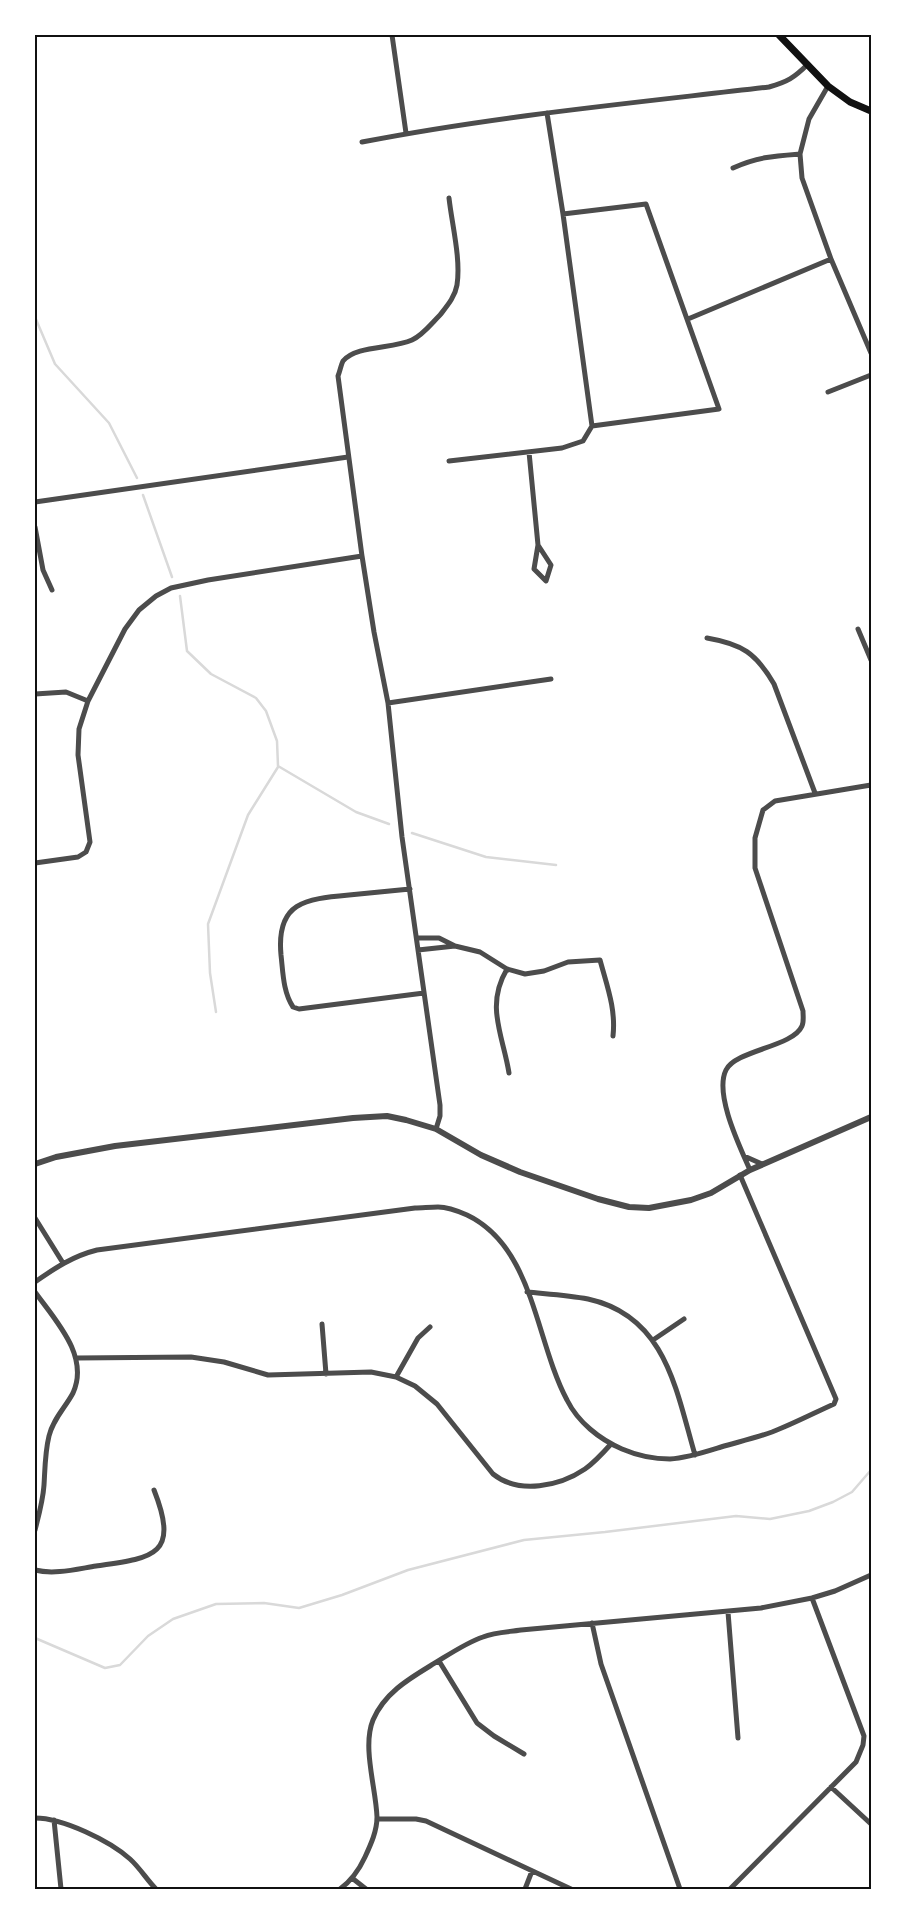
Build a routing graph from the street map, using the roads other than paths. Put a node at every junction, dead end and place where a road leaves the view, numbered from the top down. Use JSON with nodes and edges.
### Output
{"nodes":[{"id":1,"x":392,"y":35,"type":"edge"},
{"id":2,"x":780,"y":35,"type":"edge"},
{"id":3,"x":808,"y":64,"type":"junction"},
{"id":4,"x":828,"y":86,"type":"junction"},
{"id":5,"x":871,"y":111,"type":"edge"},
{"id":6,"x":547,"y":113,"type":"junction"},
{"id":7,"x":406,"y":133,"type":"junction"},
{"id":8,"x":362,"y":142,"type":"dead end"},
{"id":9,"x":800,"y":154,"type":"junction"},
{"id":10,"x":733,"y":168,"type":"dead end"},
{"id":11,"x":448,"y":198,"type":"dead end"},
{"id":12,"x":564,"y":214,"type":"junction"},
{"id":13,"x":831,"y":259,"type":"junction"},
{"id":14,"x":688,"y":319,"type":"junction"},
{"id":15,"x":871,"y":353,"type":"edge"},
{"id":16,"x":871,"y":375,"type":"edge"},
{"id":17,"x":828,"y":392,"type":"dead end"},
{"id":18,"x":592,"y":426,"type":"junction"},
{"id":19,"x":529,"y":452,"type":"junction"},
{"id":20,"x":348,"y":457,"type":"junction"},
{"id":21,"x":449,"y":461,"type":"dead end"},
{"id":22,"x":35,"y":502,"type":"edge"},
{"id":23,"x":35,"y":528,"type":"edge"},
{"id":24,"x":538,"y":546,"type":"junction"},
{"id":25,"x":362,"y":556,"type":"junction"},
{"id":26,"x":52,"y":590,"type":"dead end"},
{"id":27,"x":858,"y":629,"type":"dead end"},
{"id":28,"x":707,"y":638,"type":"dead end"},
{"id":29,"x":871,"y":660,"type":"edge"},
{"id":30,"x":551,"y":679,"type":"dead end"},
{"id":31,"x":35,"y":694,"type":"edge"},
{"id":32,"x":88,"y":701,"type":"junction"},
{"id":33,"x":388,"y":703,"type":"junction"},
{"id":34,"x":871,"y":785,"type":"edge"},
{"id":35,"x":815,"y":793,"type":"junction"},
{"id":36,"x":35,"y":863,"type":"edge"},
{"id":37,"x":410,"y":889,"type":"junction"},
{"id":38,"x":417,"y":938,"type":"junction"},
{"id":39,"x":455,"y":946,"type":"junction"},
{"id":40,"x":418,"y":950,"type":"junction"},
{"id":41,"x":507,"y":969,"type":"junction"},
{"id":42,"x":424,"y":993,"type":"junction"},
{"id":43,"x":613,"y":1036,"type":"dead end"},
{"id":44,"x":509,"y":1073,"type":"dead end"},
{"id":45,"x":871,"y":1117,"type":"edge"},
{"id":46,"x":436,"y":1129,"type":"junction"},
{"id":47,"x":744,"y":1155,"type":"junction"},
{"id":48,"x":35,"y":1164,"type":"edge"},
{"id":49,"x":762,"y":1164,"type":"junction"},
{"id":50,"x":750,"y":1170,"type":"junction"},
{"id":51,"x":740,"y":1176,"type":"junction"},
{"id":52,"x":35,"y":1218,"type":"edge"},
{"id":53,"x":63,"y":1263,"type":"junction"},
{"id":54,"x":35,"y":1282,"type":"edge"},
{"id":55,"x":35,"y":1292,"type":"edge"},
{"id":56,"x":527,"y":1292,"type":"junction"},
{"id":57,"x":684,"y":1319,"type":"dead end"},
{"id":58,"x":322,"y":1324,"type":"dead end"},
{"id":59,"x":430,"y":1327,"type":"dead end"},
{"id":60,"x":653,"y":1340,"type":"junction"},
{"id":61,"x":77,"y":1358,"type":"junction"},
{"id":62,"x":326,"y":1374,"type":"junction"},
{"id":63,"x":396,"y":1377,"type":"junction"},
{"id":64,"x":611,"y":1444,"type":"junction"},
{"id":65,"x":694,"y":1455,"type":"junction"},
{"id":66,"x":154,"y":1490,"type":"dead end"},
{"id":67,"x":35,"y":1530,"type":"edge"},
{"id":68,"x":35,"y":1570,"type":"edge"},
{"id":69,"x":871,"y":1575,"type":"edge"},
{"id":70,"x":812,"y":1598,"type":"junction"},
{"id":71,"x":728,"y":1612,"type":"junction"},
{"id":72,"x":592,"y":1623,"type":"junction"},
{"id":73,"x":439,"y":1661,"type":"junction"},
{"id":74,"x":738,"y":1738,"type":"dead end"},
{"id":75,"x":524,"y":1754,"type":"dead end"},
{"id":76,"x":831,"y":1787,"type":"junction"},
{"id":77,"x":35,"y":1818,"type":"edge"},
{"id":78,"x":377,"y":1819,"type":"junction"},
{"id":79,"x":54,"y":1820,"type":"junction"},
{"id":80,"x":871,"y":1824,"type":"edge"},
{"id":81,"x":532,"y":1871,"type":"junction"},
{"id":82,"x":352,"y":1878,"type":"junction"},
{"id":83,"x":61,"y":1889,"type":"edge"},
{"id":84,"x":156,"y":1889,"type":"edge"},
{"id":85,"x":340,"y":1889,"type":"edge"},
{"id":86,"x":366,"y":1889,"type":"edge"},
{"id":87,"x":525,"y":1889,"type":"edge"},
{"id":88,"x":571,"y":1889,"type":"edge"},
{"id":89,"x":680,"y":1889,"type":"edge"},
{"id":90,"x":730,"y":1889,"type":"edge"}],
"edges":[{"from":1,"to":7,"type":"street"},
{"from":2,"to":3,"type":"main road"},
{"from":3,"to":4,"type":"main road"},
{"from":3,"to":6,"type":"street"},
{"from":4,"to":5,"type":"main road"},
{"from":4,"to":9,"type":"street"},
{"from":6,"to":7,"type":"street"},
{"from":6,"to":12,"type":"street"},
{"from":7,"to":8,"type":"street"},
{"from":9,"to":10,"type":"street"},
{"from":9,"to":13,"type":"street"},
{"from":11,"to":20,"type":"street"},
{"from":12,"to":14,"type":"street"},
{"from":12,"to":18,"type":"street"},
{"from":13,"to":14,"type":"street"},
{"from":13,"to":15,"type":"street"},
{"from":14,"to":18,"type":"street"},
{"from":16,"to":17,"type":"street"},
{"from":18,"to":19,"type":"street"},
{"from":19,"to":21,"type":"street"},
{"from":19,"to":24,"type":"street"},
{"from":20,"to":22,"type":"street"},
{"from":20,"to":25,"type":"street"},
{"from":23,"to":26,"type":"street"},
{"from":24,"to":24,"type":"street"},
{"from":25,"to":32,"type":"street"},
{"from":25,"to":33,"type":"street"},
{"from":27,"to":29,"type":"street"},
{"from":28,"to":35,"type":"street"},
{"from":30,"to":33,"type":"street"},
{"from":31,"to":32,"type":"street"},
{"from":32,"to":36,"type":"street"},
{"from":33,"to":37,"type":"street"},
{"from":34,"to":35,"type":"street"},
{"from":35,"to":47,"type":"street"},
{"from":37,"to":38,"type":"street"},
{"from":37,"to":42,"type":"street"},
{"from":38,"to":39,"type":"street"},
{"from":38,"to":40,"type":"street"},
{"from":39,"to":40,"type":"street"},
{"from":39,"to":41,"type":"street"},
{"from":40,"to":42,"type":"street"},
{"from":41,"to":43,"type":"street"},
{"from":41,"to":44,"type":"street"},
{"from":42,"to":46,"type":"street"},
{"from":45,"to":49,"type":"street"},
{"from":46,"to":48,"type":"street"},
{"from":46,"to":51,"type":"street"},
{"from":47,"to":49,"type":"street"},
{"from":47,"to":50,"type":"street"},
{"from":49,"to":50,"type":"street"},
{"from":50,"to":51,"type":"street"},
{"from":51,"to":65,"type":"street"},
{"from":52,"to":53,"type":"street"},
{"from":53,"to":54,"type":"street"},
{"from":53,"to":56,"type":"street"},
{"from":55,"to":61,"type":"street"},
{"from":56,"to":60,"type":"street"},
{"from":56,"to":64,"type":"street"},
{"from":57,"to":60,"type":"street"},
{"from":58,"to":62,"type":"street"},
{"from":59,"to":63,"type":"street"},
{"from":60,"to":65,"type":"street"},
{"from":61,"to":62,"type":"street"},
{"from":61,"to":67,"type":"street"},
{"from":62,"to":63,"type":"street"},
{"from":63,"to":64,"type":"street"},
{"from":64,"to":65,"type":"street"},
{"from":66,"to":68,"type":"street"},
{"from":69,"to":70,"type":"street"},
{"from":70,"to":71,"type":"street"},
{"from":70,"to":76,"type":"street"},
{"from":71,"to":72,"type":"street"},
{"from":71,"to":74,"type":"street"},
{"from":72,"to":73,"type":"street"},
{"from":72,"to":89,"type":"street"},
{"from":73,"to":75,"type":"street"},
{"from":73,"to":78,"type":"street"},
{"from":76,"to":80,"type":"street"},
{"from":76,"to":90,"type":"street"},
{"from":77,"to":79,"type":"street"},
{"from":78,"to":81,"type":"street"},
{"from":78,"to":82,"type":"street"},
{"from":79,"to":83,"type":"street"},
{"from":79,"to":84,"type":"street"},
{"from":81,"to":87,"type":"street"},
{"from":81,"to":88,"type":"street"},
{"from":82,"to":85,"type":"street"},
{"from":82,"to":86,"type":"street"}]}
